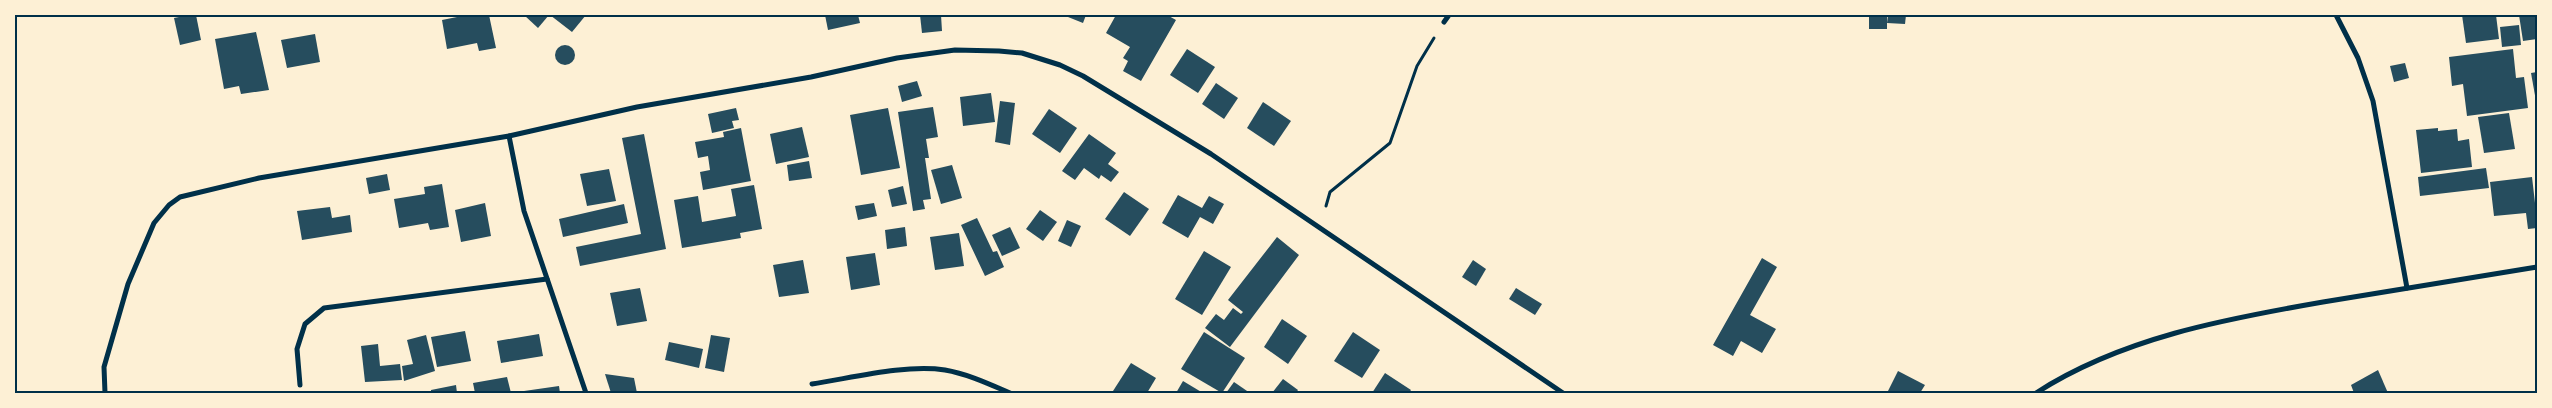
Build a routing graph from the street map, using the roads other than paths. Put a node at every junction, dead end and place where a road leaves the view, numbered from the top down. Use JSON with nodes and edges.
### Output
{"nodes":[{"id":1,"x":1448,"y":15,"type":"edge"},
{"id":2,"x":2336,"y":15,"type":"edge"},
{"id":3,"x":1444,"y":22,"type":"road end"},
{"id":4,"x":509,"y":136,"type":"junction"},
{"id":5,"x":2537,"y":267,"type":"edge"},
{"id":6,"x":547,"y":280,"type":"junction"},
{"id":7,"x":2407,"y":288,"type":"junction"},
{"id":8,"x":812,"y":384,"type":"dead end"},
{"id":9,"x":300,"y":385,"type":"dead end"},
{"id":10,"x":105,"y":393,"type":"edge"},
{"id":11,"x":586,"y":393,"type":"edge"},
{"id":12,"x":1010,"y":393,"type":"edge"},
{"id":13,"x":1563,"y":393,"type":"edge"},
{"id":14,"x":2036,"y":393,"type":"edge"}],
"edges":[{"from":1,"to":3,"type":"street"},
{"from":2,"to":7,"type":"street"},
{"from":4,"to":6,"type":"street"},
{"from":4,"to":10,"type":"street"},
{"from":4,"to":13,"type":"street"},
{"from":5,"to":7,"type":"street"},
{"from":6,"to":9,"type":"street"},
{"from":6,"to":11,"type":"street"},
{"from":7,"to":14,"type":"street"},
{"from":8,"to":12,"type":"street"}]}
